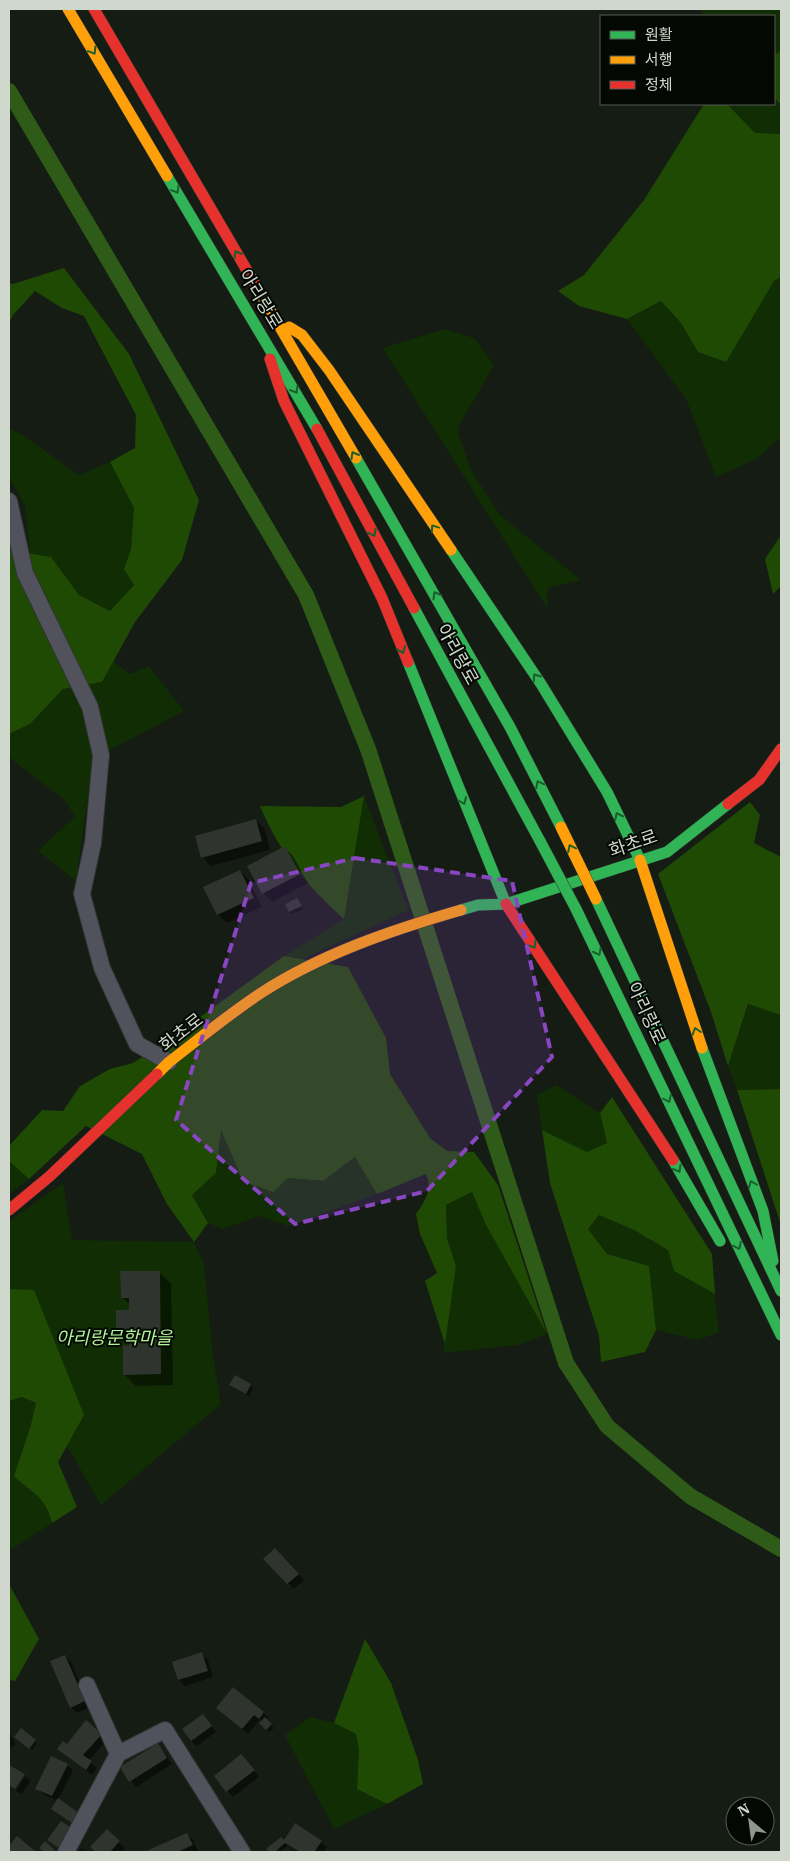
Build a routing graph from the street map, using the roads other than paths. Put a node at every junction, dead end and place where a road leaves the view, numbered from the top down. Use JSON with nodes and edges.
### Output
{"nodes":[{"id":1,"x":68,"y":9,"type":"edge"},
{"id":2,"x":94,"y":9,"type":"edge"},
{"id":3,"x":274,"y":318,"type":"junction"},
{"id":4,"x":261,"y":334,"type":"junction"},
{"id":5,"x":9,"y":501,"type":"edge"},
{"id":6,"x":781,"y":749,"type":"edge"},
{"id":7,"x":640,"y":860,"type":"junction"},
{"id":8,"x":506,"y":904,"type":"junction"},
{"id":9,"x":169,"y":1062,"type":"junction"},
{"id":10,"x":9,"y":1210,"type":"edge"},
{"id":11,"x":756,"y":1285,"type":"junction"},
{"id":12,"x":779,"y":1286,"type":"edge"},
{"id":13,"x":781,"y":1335,"type":"edge"},
{"id":14,"x":87,"y":1685,"type":"dead end"},
{"id":15,"x":118,"y":1754,"type":"junction"},
{"id":16,"x":66,"y":1852,"type":"edge"},
{"id":17,"x":242,"y":1852,"type":"edge"}],
"edges":[{"from":1,"to":4,"type":"main road","name":"아리랑로","one_way":true},
{"from":3,"to":2,"type":"main road","name":"아리랑로","one_way":true},
{"from":7,"to":3,"type":"main road","one_way":true},
{"from":12,"to":3,"type":"main road","name":"아리랑로","one_way":true,"bridge":true},
{"from":4,"to":8,"type":"main road","one_way":true},
{"from":4,"to":11,"type":"main road","name":"아리랑로","one_way":true,"bridge":true},
{"from":5,"to":9,"type":"street"},
{"from":6,"to":7,"type":"main road","name":"화초로"},
{"from":7,"to":8,"type":"main road","name":"화초로"},
{"from":12,"to":7,"type":"main road","one_way":true},
{"from":8,"to":9,"type":"main road","name":"화초로"},
{"from":8,"to":11,"type":"main road","one_way":true},
{"from":9,"to":10,"type":"main road","name":"화초로"},
{"from":11,"to":13,"type":"main road","name":"아리랑로"},
{"from":14,"to":15,"type":"street"},
{"from":15,"to":16,"type":"street"},
{"from":15,"to":17,"type":"street"}]}
